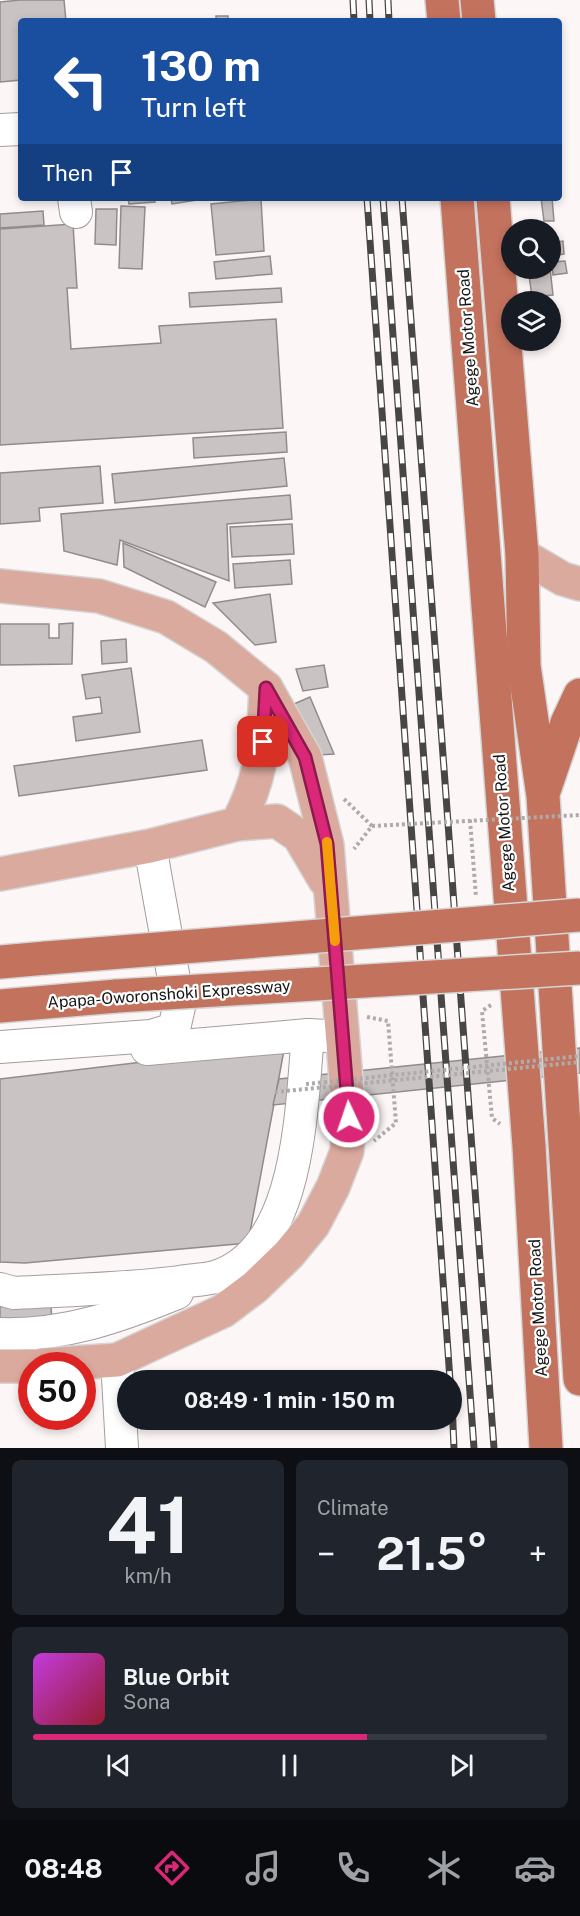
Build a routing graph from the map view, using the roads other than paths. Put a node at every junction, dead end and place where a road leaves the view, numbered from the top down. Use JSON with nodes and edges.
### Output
{"nodes":[{"id":1,"x":442,"y":0,"type":"edge"},
{"id":2,"x":477,"y":0,"type":"edge"},
{"id":3,"x":444,"y":18,"type":"edge"},
{"id":4,"x":479,"y":18,"type":"edge"},
{"id":5,"x":18,"y":129,"type":"edge"},
{"id":6,"x":0,"y":130,"type":"edge"},
{"id":7,"x":457,"y":201,"type":"edge"},
{"id":8,"x":493,"y":201,"type":"edge"},
{"id":9,"x":522,"y":555,"type":"junction"},
{"id":10,"x":580,"y":584,"type":"edge"},
{"id":11,"x":0,"y":586,"type":"edge"},
{"id":12,"x":266,"y":688,"type":"junction"},
{"id":13,"x":580,"y":695,"type":"edge"},
{"id":14,"x":543,"y":796,"type":"junction"},
{"id":15,"x":237,"y":824,"type":"junction"},
{"id":16,"x":150,"y":846,"type":"junction"},
{"id":17,"x":0,"y":874,"type":"edge"},
{"id":18,"x":332,"y":896,"type":"junction"},
{"id":19,"x":580,"y":915,"type":"edge"},
{"id":20,"x":0,"y":962,"type":"edge"},
{"id":21,"x":580,"y":968,"type":"edge"},
{"id":22,"x":0,"y":1006,"type":"edge"},
{"id":23,"x":308,"y":1035,"type":"junction"},
{"id":24,"x":344,"y":1037,"type":"junction"},
{"id":25,"x":0,"y":1047,"type":"edge"},
{"id":26,"x":0,"y":1064,"type":"edge"},
{"id":27,"x":576,"y":1234,"type":"edge"},
{"id":28,"x":216,"y":1277,"type":"junction"},
{"id":29,"x":0,"y":1289,"type":"edge"},
{"id":30,"x":0,"y":1334,"type":"edge"},
{"id":31,"x":117,"y":1360,"type":"junction"},
{"id":32,"x":96,"y":1361,"type":"edge"},
{"id":33,"x":0,"y":1366,"type":"edge"},
{"id":34,"x":18,"y":1366,"type":"edge"},
{"id":35,"x":580,"y":1379,"type":"edge"},
{"id":36,"x":122,"y":1448,"type":"edge"},
{"id":37,"x":546,"y":1448,"type":"edge"}],
"edges":[{"from":1,"to":3,"type":"highway"},
{"from":2,"to":4,"type":"highway"},
{"from":5,"to":6,"type":"street"},
{"from":7,"to":37,"type":"highway","name":"Agege Motor Road"},
{"from":8,"to":9,"type":"highway"},
{"from":9,"to":10,"type":"main road"},
{"from":9,"to":14,"type":"highway"},
{"from":11,"to":12,"type":"main road"},
{"from":12,"to":15,"type":"main road"},
{"from":12,"to":18,"type":"main road"},
{"from":13,"to":14,"type":"highway"},
{"from":14,"to":27,"type":"highway"},
{"from":15,"to":16,"type":"main road"},
{"from":15,"to":18,"type":"main road"},
{"from":16,"to":17,"type":"main road"},
{"from":16,"to":25,"type":"street"},
{"from":18,"to":24,"type":"main road"},
{"from":19,"to":20,"type":"highway","bridge":true},
{"from":21,"to":22,"type":"highway","name":"Apapa-Oworonshoki Expressway","bridge":true},
{"from":23,"to":24,"type":"street"},
{"from":23,"to":26,"type":"street"},
{"from":23,"to":28,"type":"street"},
{"from":24,"to":31,"type":"main road"},
{"from":27,"to":35,"type":"highway"},
{"from":28,"to":29,"type":"street"},
{"from":28,"to":30,"type":"street"},
{"from":31,"to":32,"type":"main road"},
{"from":31,"to":36,"type":"street"},
{"from":33,"to":34,"type":"main road"}]}
